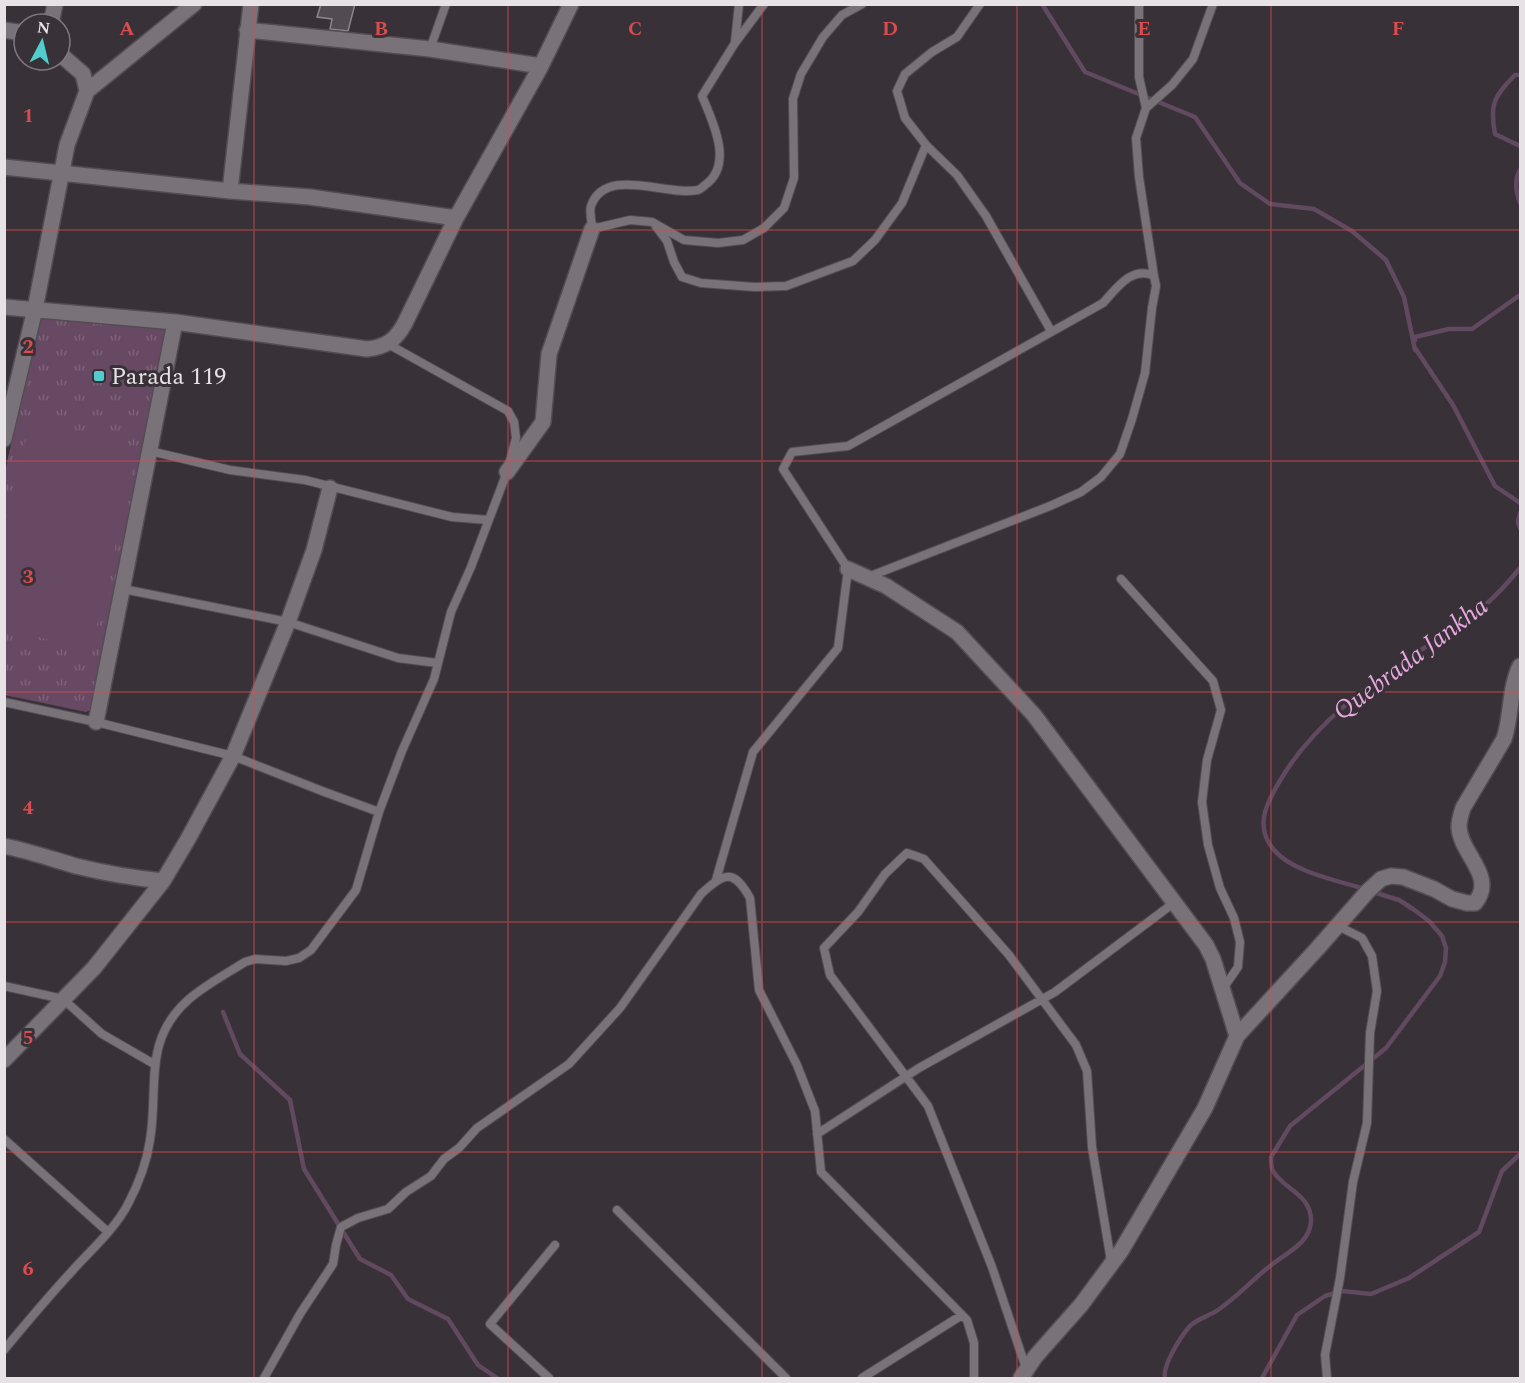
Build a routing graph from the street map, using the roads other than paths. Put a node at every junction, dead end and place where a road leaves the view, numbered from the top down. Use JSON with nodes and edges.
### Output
{"nodes":[{"id":1,"x":194,"y":4,"type":"edge"},
{"id":2,"x":251,"y":4,"type":"edge"},
{"id":3,"x":446,"y":4,"type":"edge"},
{"id":4,"x":571,"y":4,"type":"edge"},
{"id":5,"x":739,"y":4,"type":"edge"},
{"id":6,"x":764,"y":4,"type":"edge"},
{"id":7,"x":862,"y":4,"type":"edge"},
{"id":8,"x":981,"y":4,"type":"edge"},
{"id":9,"x":1139,"y":4,"type":"edge"},
{"id":10,"x":1213,"y":4,"type":"edge"},
{"id":11,"x":247,"y":30,"type":"junction"},
{"id":12,"x":735,"y":43,"type":"junction"},
{"id":13,"x":430,"y":50,"type":"junction"},
{"id":14,"x":72,"y":64,"type":"edge"},
{"id":15,"x":542,"y":66,"type":"junction"},
{"id":16,"x":87,"y":91,"type":"junction"},
{"id":17,"x":1146,"y":108,"type":"junction"},
{"id":18,"x":926,"y":145,"type":"junction"},
{"id":19,"x":4,"y":167,"type":"edge"},
{"id":20,"x":62,"y":172,"type":"junction"},
{"id":21,"x":230,"y":191,"type":"junction"},
{"id":22,"x":456,"y":218,"type":"junction"},
{"id":23,"x":652,"y":222,"type":"junction"},
{"id":24,"x":592,"y":229,"type":"junction"},
{"id":25,"x":1154,"y":276,"type":"junction"},
{"id":26,"x":4,"y":306,"type":"edge"},
{"id":27,"x":34,"y":309,"type":"junction"},
{"id":28,"x":175,"y":322,"type":"junction"},
{"id":29,"x":1051,"y":331,"type":"junction"},
{"id":30,"x":388,"y":344,"type":"junction"},
{"id":31,"x":4,"y":439,"type":"edge"},
{"id":32,"x":150,"y":451,"type":"junction"},
{"id":33,"x":507,"y":472,"type":"junction"},
{"id":34,"x":330,"y":488,"type":"junction"},
{"id":35,"x":488,"y":520,"type":"junction"},
{"id":36,"x":848,"y":569,"type":"junction"},
{"id":37,"x":868,"y":577,"type":"junction"},
{"id":38,"x":1121,"y":579,"type":"dead end"},
{"id":39,"x":123,"y":589,"type":"junction"},
{"id":40,"x":288,"y":622,"type":"junction"},
{"id":41,"x":437,"y":663,"type":"junction"},
{"id":42,"x":1521,"y":666,"type":"edge"},
{"id":43,"x":4,"y":702,"type":"edge"},
{"id":44,"x":96,"y":722,"type":"junction"},
{"id":45,"x":233,"y":756,"type":"junction"},
{"id":46,"x":379,"y":812,"type":"junction"},
{"id":47,"x":4,"y":846,"type":"edge"},
{"id":48,"x":716,"y":880,"type":"junction"},
{"id":49,"x":163,"y":881,"type":"junction"},
{"id":50,"x":1175,"y":902,"type":"junction"},
{"id":51,"x":1338,"y":926,"type":"junction"},
{"id":52,"x":4,"y":986,"type":"edge"},
{"id":53,"x":1222,"y":990,"type":"junction"},
{"id":54,"x":63,"y":999,"type":"junction"},
{"id":55,"x":1042,"y":1000,"type":"junction"},
{"id":56,"x":1237,"y":1036,"type":"junction"},
{"id":57,"x":4,"y":1060,"type":"edge"},
{"id":58,"x":154,"y":1064,"type":"junction"},
{"id":59,"x":907,"y":1076,"type":"junction"},
{"id":60,"x":817,"y":1134,"type":"junction"},
{"id":61,"x":4,"y":1139,"type":"edge"},
{"id":62,"x":617,"y":1210,"type":"dead end"},
{"id":63,"x":108,"y":1232,"type":"junction"},
{"id":64,"x":555,"y":1245,"type":"dead end"},
{"id":65,"x":1111,"y":1264,"type":"junction"},
{"id":66,"x":962,"y":1315,"type":"junction"},
{"id":67,"x":4,"y":1350,"type":"edge"},
{"id":68,"x":1024,"y":1374,"type":"edge"},
{"id":69,"x":264,"y":1378,"type":"edge"},
{"id":70,"x":549,"y":1378,"type":"edge"},
{"id":71,"x":786,"y":1378,"type":"edge"},
{"id":72,"x":862,"y":1378,"type":"edge"},
{"id":73,"x":975,"y":1378,"type":"edge"},
{"id":74,"x":1327,"y":1378,"type":"edge"}],
"edges":[{"from":1,"to":16,"type":"street"},
{"from":2,"to":11,"type":"street"},
{"from":3,"to":13,"type":"lane"},
{"from":4,"to":15,"type":"street"},
{"from":5,"to":12,"type":"lane"},
{"from":6,"to":12,"type":"lane"},
{"from":7,"to":23,"type":"lane"},
{"from":8,"to":18,"type":"lane"},
{"from":9,"to":17,"type":"lane"},
{"from":10,"to":17,"type":"lane"},
{"from":11,"to":13,"type":"street"},
{"from":11,"to":21,"type":"street"},
{"from":12,"to":24,"type":"lane"},
{"from":13,"to":15,"type":"street"},
{"from":14,"to":16,"type":"street"},
{"from":15,"to":22,"type":"street"},
{"from":16,"to":20,"type":"street"},
{"from":17,"to":25,"type":"lane"},
{"from":18,"to":23,"type":"lane"},
{"from":18,"to":29,"type":"lane"},
{"from":19,"to":20,"type":"street"},
{"from":20,"to":21,"type":"street"},
{"from":20,"to":27,"type":"street"},
{"from":21,"to":22,"type":"street"},
{"from":22,"to":30,"type":"street"},
{"from":23,"to":24,"type":"lane"},
{"from":24,"to":33,"type":"street"},
{"from":25,"to":29,"type":"lane"},
{"from":25,"to":37,"type":"lane"},
{"from":26,"to":27,"type":"street"},
{"from":27,"to":28,"type":"street"},
{"from":27,"to":31,"type":"street"},
{"from":28,"to":30,"type":"street"},
{"from":28,"to":32,"type":"street"},
{"from":29,"to":36,"type":"lane"},
{"from":30,"to":33,"type":"lane"},
{"from":32,"to":34,"type":"lane"},
{"from":32,"to":39,"type":"street"},
{"from":33,"to":35,"type":"lane"},
{"from":34,"to":35,"type":"lane"},
{"from":34,"to":40,"type":"street"},
{"from":35,"to":41,"type":"lane"},
{"from":36,"to":37,"type":"street"},
{"from":36,"to":48,"type":"lane"},
{"from":37,"to":50,"type":"street"},
{"from":38,"to":53,"type":"lane"},
{"from":39,"to":40,"type":"lane"},
{"from":39,"to":44,"type":"street"},
{"from":40,"to":41,"type":"lane"},
{"from":40,"to":45,"type":"street"},
{"from":41,"to":46,"type":"lane"},
{"from":42,"to":51,"type":"street"},
{"from":43,"to":44,"type":"lane"},
{"from":44,"to":45,"type":"lane"},
{"from":45,"to":46,"type":"lane"},
{"from":45,"to":49,"type":"street"},
{"from":46,"to":58,"type":"lane"},
{"from":47,"to":49,"type":"street"},
{"from":48,"to":60,"type":"lane"},
{"from":48,"to":69,"type":"lane"},
{"from":49,"to":54,"type":"street"},
{"from":50,"to":53,"type":"street"},
{"from":50,"to":55,"type":"lane"},
{"from":51,"to":56,"type":"street"},
{"from":51,"to":74,"type":"lane"},
{"from":52,"to":54,"type":"lane"},
{"from":53,"to":56,"type":"street"},
{"from":54,"to":57,"type":"street"},
{"from":54,"to":58,"type":"lane"},
{"from":55,"to":59,"type":"lane"},
{"from":55,"to":59,"type":"lane"},
{"from":55,"to":65,"type":"lane"},
{"from":56,"to":65,"type":"street"},
{"from":58,"to":63,"type":"lane"},
{"from":59,"to":60,"type":"lane"},
{"from":59,"to":68,"type":"lane"},
{"from":60,"to":66,"type":"lane"},
{"from":61,"to":63,"type":"lane"},
{"from":62,"to":71,"type":"lane"},
{"from":63,"to":67,"type":"lane"},
{"from":64,"to":70,"type":"lane"},
{"from":65,"to":68,"type":"street"},
{"from":66,"to":72,"type":"lane"},
{"from":66,"to":73,"type":"lane"}]}
